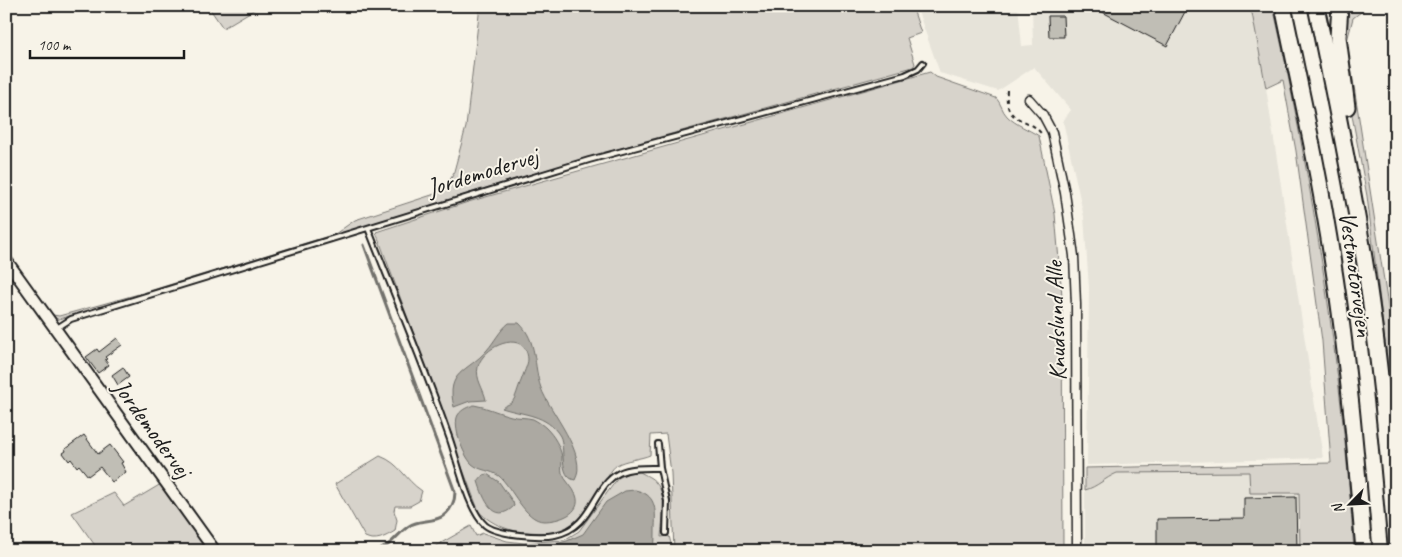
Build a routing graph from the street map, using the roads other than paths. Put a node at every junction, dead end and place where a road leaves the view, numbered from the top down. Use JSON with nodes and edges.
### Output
{"nodes":[{"id":1,"x":1283,"y":6,"type":"edge"},
{"id":2,"x":1316,"y":6,"type":"edge"},
{"id":3,"x":1340,"y":6,"type":"edge"},
{"id":4,"x":923,"y":63,"type":"dead end"},
{"id":5,"x":1029,"y":99,"type":"dead end"},
{"id":6,"x":368,"y":228,"type":"junction"},
{"id":7,"x":6,"y":260,"type":"edge"},
{"id":8,"x":1366,"y":271,"type":"junction"},
{"id":9,"x":56,"y":329,"type":"junction"},
{"id":10,"x":658,"y":444,"type":"dead end"},
{"id":11,"x":660,"y":468,"type":"junction"},
{"id":12,"x":666,"y":533,"type":"dead end"},
{"id":13,"x":1396,"y":544,"type":"edge"},
{"id":14,"x":215,"y":551,"type":"edge"},
{"id":15,"x":1078,"y":551,"type":"edge"},
{"id":16,"x":1364,"y":551,"type":"edge"}],
"edges":[{"from":1,"to":16,"type":"highway","name":"Vestmotorvejen"},
{"from":2,"to":8,"type":"highway","name":"Vestmotorvejen"},
{"from":3,"to":8,"type":"highway"},
{"from":4,"to":6,"type":"lane","name":"Jordemodervej"},
{"from":5,"to":15,"type":"street","name":"Knudslund Alle"},
{"from":6,"to":9,"type":"lane","name":"Jordemodervej"},
{"from":6,"to":11,"type":"lane"},
{"from":7,"to":9,"type":"street","name":"Jordemodervej"},
{"from":8,"to":13,"type":"highway","name":"Vestmotorvejen"},
{"from":9,"to":14,"type":"street","name":"Jordemodervej"},
{"from":10,"to":11,"type":"lane"},
{"from":11,"to":12,"type":"lane"}]}
